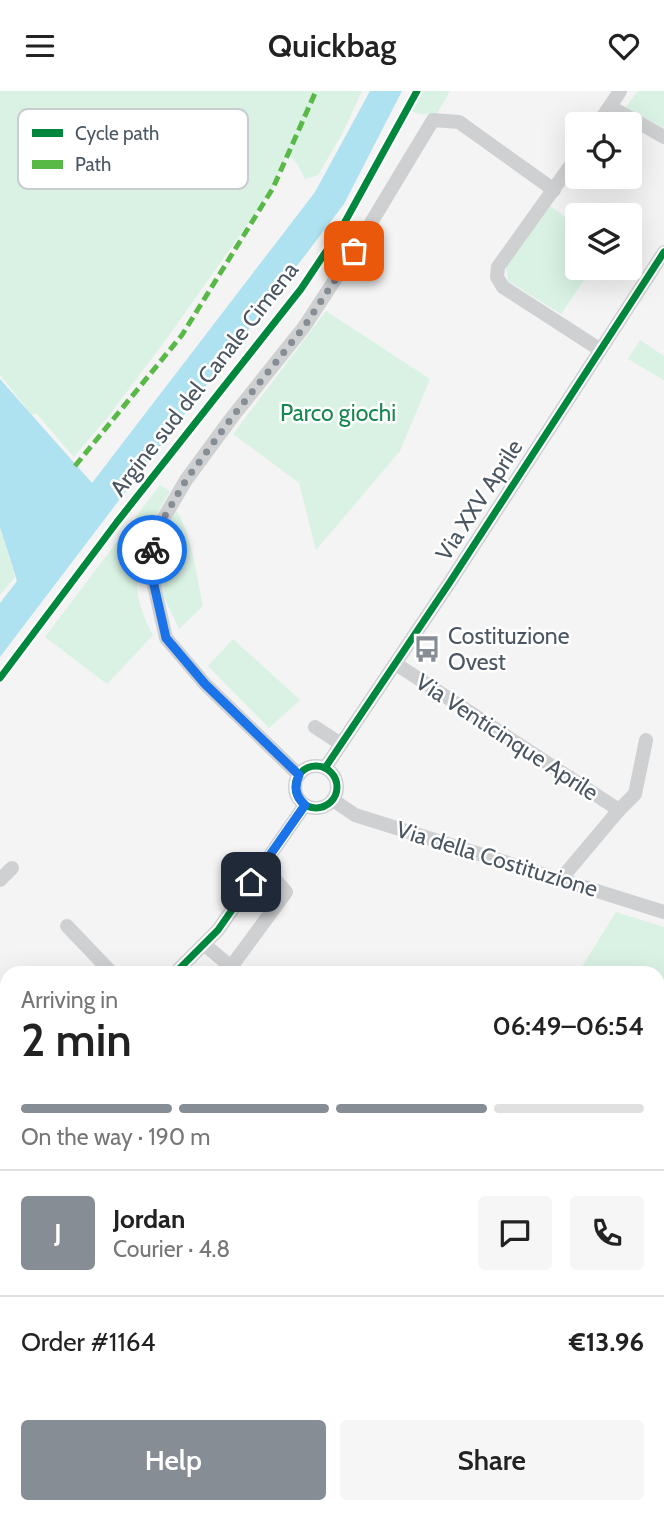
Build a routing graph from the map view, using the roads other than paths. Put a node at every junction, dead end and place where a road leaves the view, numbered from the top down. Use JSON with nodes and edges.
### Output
{"nodes":[{"id":1,"x":620,"y":91,"type":"edge"},
{"id":2,"x":618,"y":111,"type":"dead end"},
{"id":3,"x":606,"y":112,"type":"edge"},
{"id":4,"x":664,"y":138,"type":"edge"},
{"id":5,"x":565,"y":174,"type":"edge"},
{"id":6,"x":554,"y":190,"type":"junction"},
{"id":7,"x":664,"y":252,"type":"edge"},
{"id":8,"x":599,"y":349,"type":"junction"},
{"id":9,"x":396,"y":664,"type":"junction"},
{"id":10,"x":315,"y":727,"type":"dead end"},
{"id":11,"x":646,"y":740,"type":"dead end"},
{"id":12,"x":341,"y":744,"type":"junction"},
{"id":13,"x":325,"y":768,"type":"junction"},
{"id":14,"x":299,"y":775,"type":"junction"},
{"id":15,"x":333,"y":800,"type":"junction"},
{"id":16,"x":305,"y":805,"type":"junction"},
{"id":17,"x":619,"y":810,"type":"junction"},
{"id":18,"x":263,"y":866,"type":"junction"},
{"id":19,"x":12,"y":868,"type":"dead end"},
{"id":20,"x":561,"y":879,"type":"junction"},
{"id":21,"x":0,"y":880,"type":"edge"},
{"id":22,"x":664,"y":912,"type":"edge"},
{"id":23,"x":67,"y":926,"type":"dead end"},
{"id":24,"x":205,"y":945,"type":"junction"},
{"id":25,"x":105,"y":966,"type":"edge"},
{"id":26,"x":186,"y":966,"type":"edge"},
{"id":27,"x":230,"y":966,"type":"edge"},
{"id":28,"x":232,"y":966,"type":"edge"}],
"edges":[{"from":1,"to":3,"type":"street"},
{"from":2,"to":4,"type":"street"},
{"from":5,"to":6,"type":"street"},
{"from":6,"to":8,"type":"street"},
{"from":6,"to":14,"type":"street"},
{"from":7,"to":8,"type":"street","name":"Via XXV Aprile"},
{"from":8,"to":9,"type":"street","name":"Via XXV Aprile"},
{"from":9,"to":12,"type":"street","name":"Via XXV Aprile"},
{"from":9,"to":17,"type":"street","name":"Via Venticinque Aprile"},
{"from":10,"to":12,"type":"street"},
{"from":11,"to":17,"type":"street","name":"Via Venticinque Aprile"},
{"from":12,"to":13,"type":"street","name":"Via XXV Aprile"},
{"from":13,"to":14,"type":"street"},
{"from":13,"to":15,"type":"street"},
{"from":14,"to":16,"type":"street"},
{"from":15,"to":16,"type":"street"},
{"from":15,"to":20,"type":"street","name":"Via della Costituzione"},
{"from":16,"to":18,"type":"street"},
{"from":17,"to":20,"type":"street","name":"Via Venticinque Aprile"},
{"from":18,"to":24,"type":"street"},
{"from":18,"to":28,"type":"street"},
{"from":19,"to":21,"type":"street"},
{"from":20,"to":22,"type":"street","name":"Via della Costituzione"},
{"from":23,"to":25,"type":"street"},
{"from":24,"to":26,"type":"street"},
{"from":24,"to":27,"type":"street"}]}
